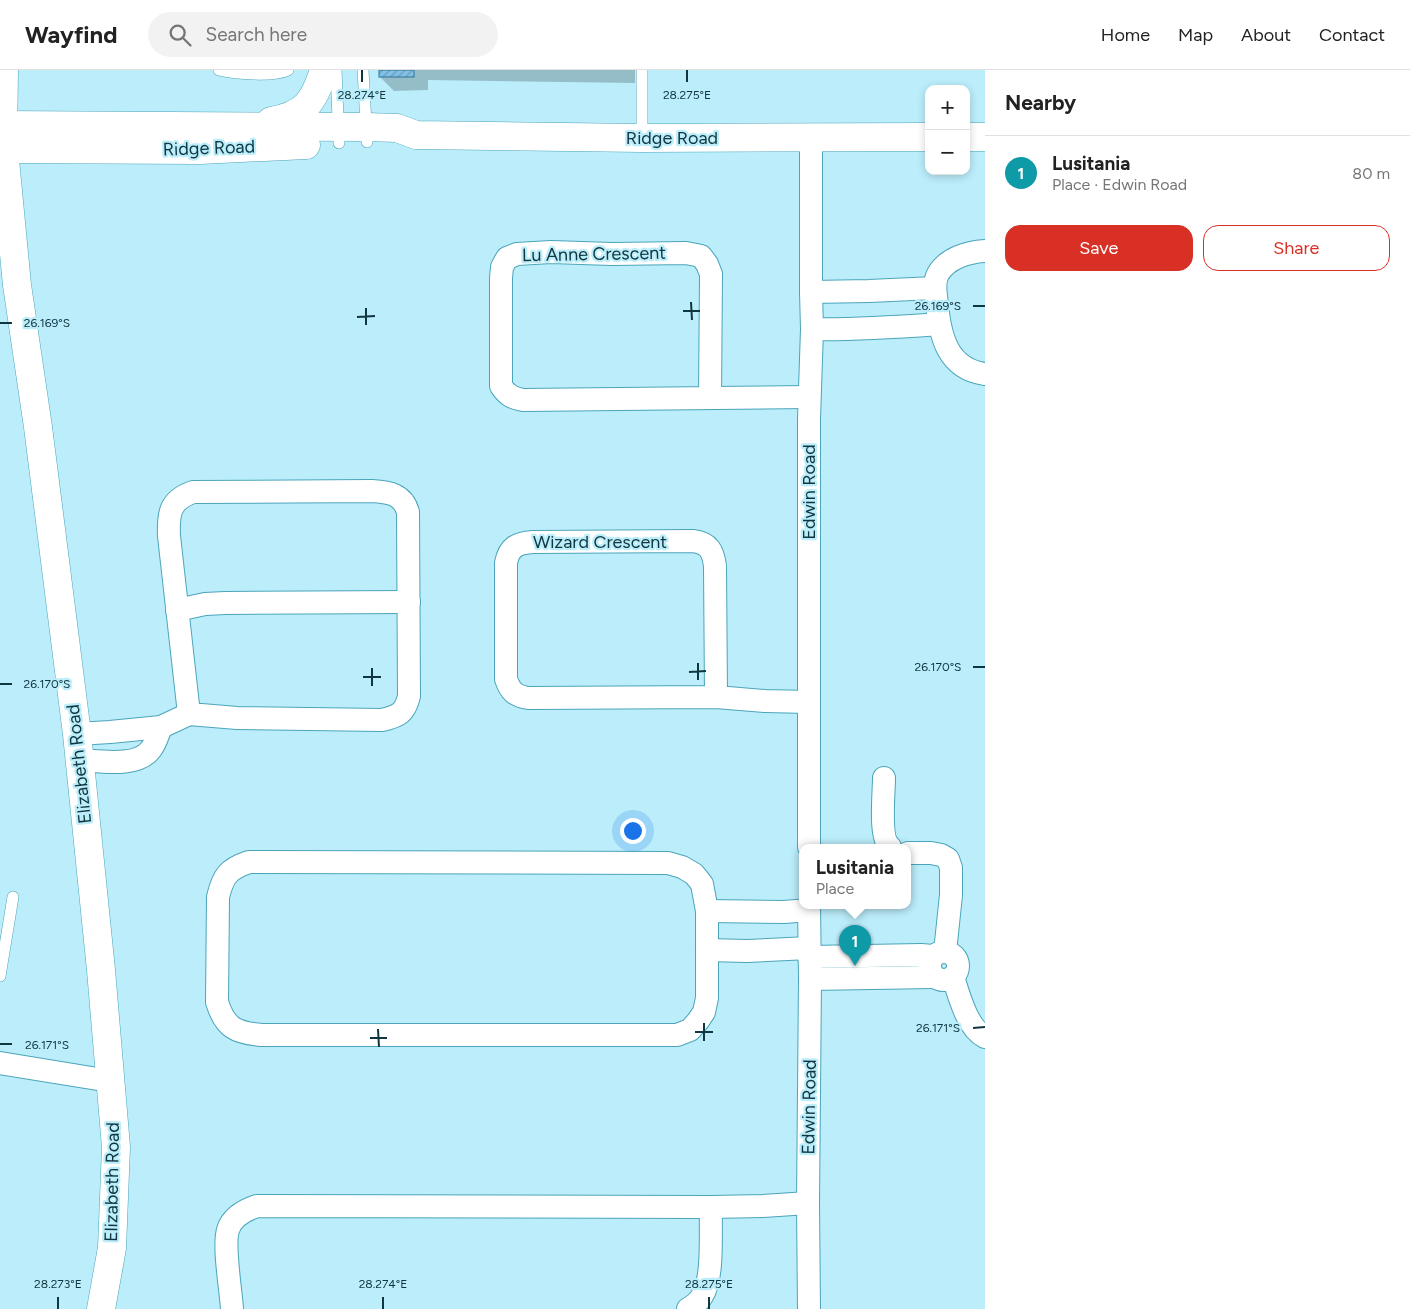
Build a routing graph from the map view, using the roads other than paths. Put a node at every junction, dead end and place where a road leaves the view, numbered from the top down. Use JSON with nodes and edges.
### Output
{"nodes":[{"id":1,"x":4,"y":70,"type":"edge"},
{"id":2,"x":219,"y":70,"type":"edge"},
{"id":3,"x":288,"y":70,"type":"edge"},
{"id":4,"x":324,"y":70,"type":"edge"},
{"id":5,"x":336,"y":70,"type":"edge"},
{"id":6,"x":363,"y":70,"type":"edge"},
{"id":7,"x":642,"y":70,"type":"edge"},
{"id":8,"x":238,"y":127,"type":"junction"},
{"id":9,"x":338,"y":135,"type":"junction"},
{"id":10,"x":367,"y":135,"type":"junction"},
{"id":11,"x":2,"y":137,"type":"edge"},
{"id":12,"x":925,"y":137,"type":"edge"},
{"id":13,"x":970,"y":137,"type":"edge"},
{"id":14,"x":985,"y":137,"type":"edge"},
{"id":15,"x":642,"y":138,"type":"junction"},
{"id":16,"x":811,"y":138,"type":"junction"},
{"id":17,"x":985,"y":251,"type":"edge"},
{"id":18,"x":936,"y":288,"type":"junction"},
{"id":19,"x":810,"y":292,"type":"junction"},
{"id":20,"x":939,"y":324,"type":"junction"},
{"id":21,"x":812,"y":329,"type":"junction"},
{"id":22,"x":985,"y":374,"type":"edge"},
{"id":23,"x":809,"y":396,"type":"junction"},
{"id":24,"x":710,"y":398,"type":"junction"},
{"id":25,"x":409,"y":602,"type":"junction"},
{"id":26,"x":177,"y":610,"type":"junction"},
{"id":27,"x":716,"y":697,"type":"junction"},
{"id":28,"x":809,"y":702,"type":"junction"},
{"id":29,"x":189,"y":714,"type":"junction"},
{"id":30,"x":160,"y":727,"type":"junction"},
{"id":31,"x":77,"y":734,"type":"junction"},
{"id":32,"x":79,"y":760,"type":"junction"},
{"id":33,"x":884,"y":778,"type":"dead end"},
{"id":34,"x":809,"y":844,"type":"edge"},
{"id":35,"x":887,"y":844,"type":"edge"},
{"id":36,"x":911,"y":853,"type":"edge"},
{"id":37,"x":13,"y":897,"type":"dead end"},
{"id":38,"x":803,"y":909,"type":"edge"},
{"id":39,"x":809,"y":909,"type":"edge"},
{"id":40,"x":707,"y":911,"type":"junction"},
{"id":41,"x":707,"y":950,"type":"junction"},
{"id":42,"x":809,"y":953,"type":"junction"},
{"id":43,"x":942,"y":965,"type":"junction"},
{"id":44,"x":0,"y":976,"type":"edge"},
{"id":45,"x":810,"y":980,"type":"junction"},
{"id":46,"x":985,"y":1038,"type":"edge"},
{"id":47,"x":0,"y":1063,"type":"edge"},
{"id":48,"x":110,"y":1081,"type":"junction"},
{"id":49,"x":808,"y":1203,"type":"junction"},
{"id":50,"x":711,"y":1207,"type":"junction"},
{"id":51,"x":101,"y":1309,"type":"edge"},
{"id":52,"x":232,"y":1309,"type":"edge"},
{"id":53,"x":688,"y":1309,"type":"edge"},
{"id":54,"x":809,"y":1309,"type":"edge"}],
"edges":[{"from":1,"to":11,"type":"main road","name":"Elizabeth Road"},
{"from":2,"to":3,"type":"lane"},
{"from":4,"to":8,"type":"main road"},
{"from":5,"to":9,"type":"lane"},
{"from":6,"to":10,"type":"lane"},
{"from":7,"to":15,"type":"lane"},
{"from":8,"to":9,"type":"main road","name":"Ridge Road"},
{"from":8,"to":11,"type":"main road","name":"Ridge Road"},
{"from":9,"to":10,"type":"main road","name":"Ridge Road"},
{"from":9,"to":11,"type":"main road","name":"Ridge Road"},
{"from":10,"to":15,"type":"main road","name":"Ridge Road"},
{"from":11,"to":31,"type":"main road","name":"Elizabeth Road"},
{"from":12,"to":16,"type":"main road","name":"Ridge Road"},
{"from":13,"to":14,"type":"main road"},
{"from":15,"to":16,"type":"main road","name":"Ridge Road"},
{"from":16,"to":19,"type":"street","name":"Edwin Road"},
{"from":17,"to":18,"type":"street"},
{"from":18,"to":19,"type":"street"},
{"from":18,"to":20,"type":"street"},
{"from":19,"to":21,"type":"street","name":"Edwin Road"},
{"from":20,"to":21,"type":"street"},
{"from":20,"to":22,"type":"street"},
{"from":21,"to":23,"type":"street","name":"Edwin Road"},
{"from":23,"to":24,"type":"street","name":"Lu Anne Crescent"},
{"from":23,"to":28,"type":"street","name":"Edwin Road"},
{"from":24,"to":24,"type":"street","name":"Lu Anne Crescent"},
{"from":25,"to":26,"type":"street"},
{"from":25,"to":26,"type":"street"},
{"from":25,"to":29,"type":"street"},
{"from":26,"to":29,"type":"street"},
{"from":27,"to":27,"type":"street","name":"Wizard Crescent"},
{"from":27,"to":28,"type":"street","name":"Wizard Crescent"},
{"from":28,"to":34,"type":"street","name":"Edwin Road"},
{"from":29,"to":30,"type":"street"},
{"from":30,"to":31,"type":"street"},
{"from":30,"to":32,"type":"street"},
{"from":31,"to":32,"type":"main road","name":"Elizabeth Road"},
{"from":32,"to":48,"type":"main road","name":"Elizabeth Road"},
{"from":33,"to":35,"type":"street"},
{"from":36,"to":43,"type":"street"},
{"from":37,"to":44,"type":"lane"},
{"from":38,"to":40,"type":"street"},
{"from":39,"to":42,"type":"street","name":"Edwin Road"},
{"from":40,"to":41,"type":"street"},
{"from":40,"to":41,"type":"street"},
{"from":41,"to":42,"type":"street"},
{"from":42,"to":43,"type":"street"},
{"from":42,"to":45,"type":"street","name":"Edwin Road"},
{"from":43,"to":45,"type":"street"},
{"from":43,"to":46,"type":"street"},
{"from":45,"to":49,"type":"street","name":"Edwin Road"},
{"from":47,"to":48,"type":"street"},
{"from":48,"to":51,"type":"main road","name":"Elizabeth Road"},
{"from":49,"to":50,"type":"street"},
{"from":49,"to":54,"type":"street","name":"Edwin Road"},
{"from":50,"to":52,"type":"street"},
{"from":50,"to":53,"type":"street"}]}
